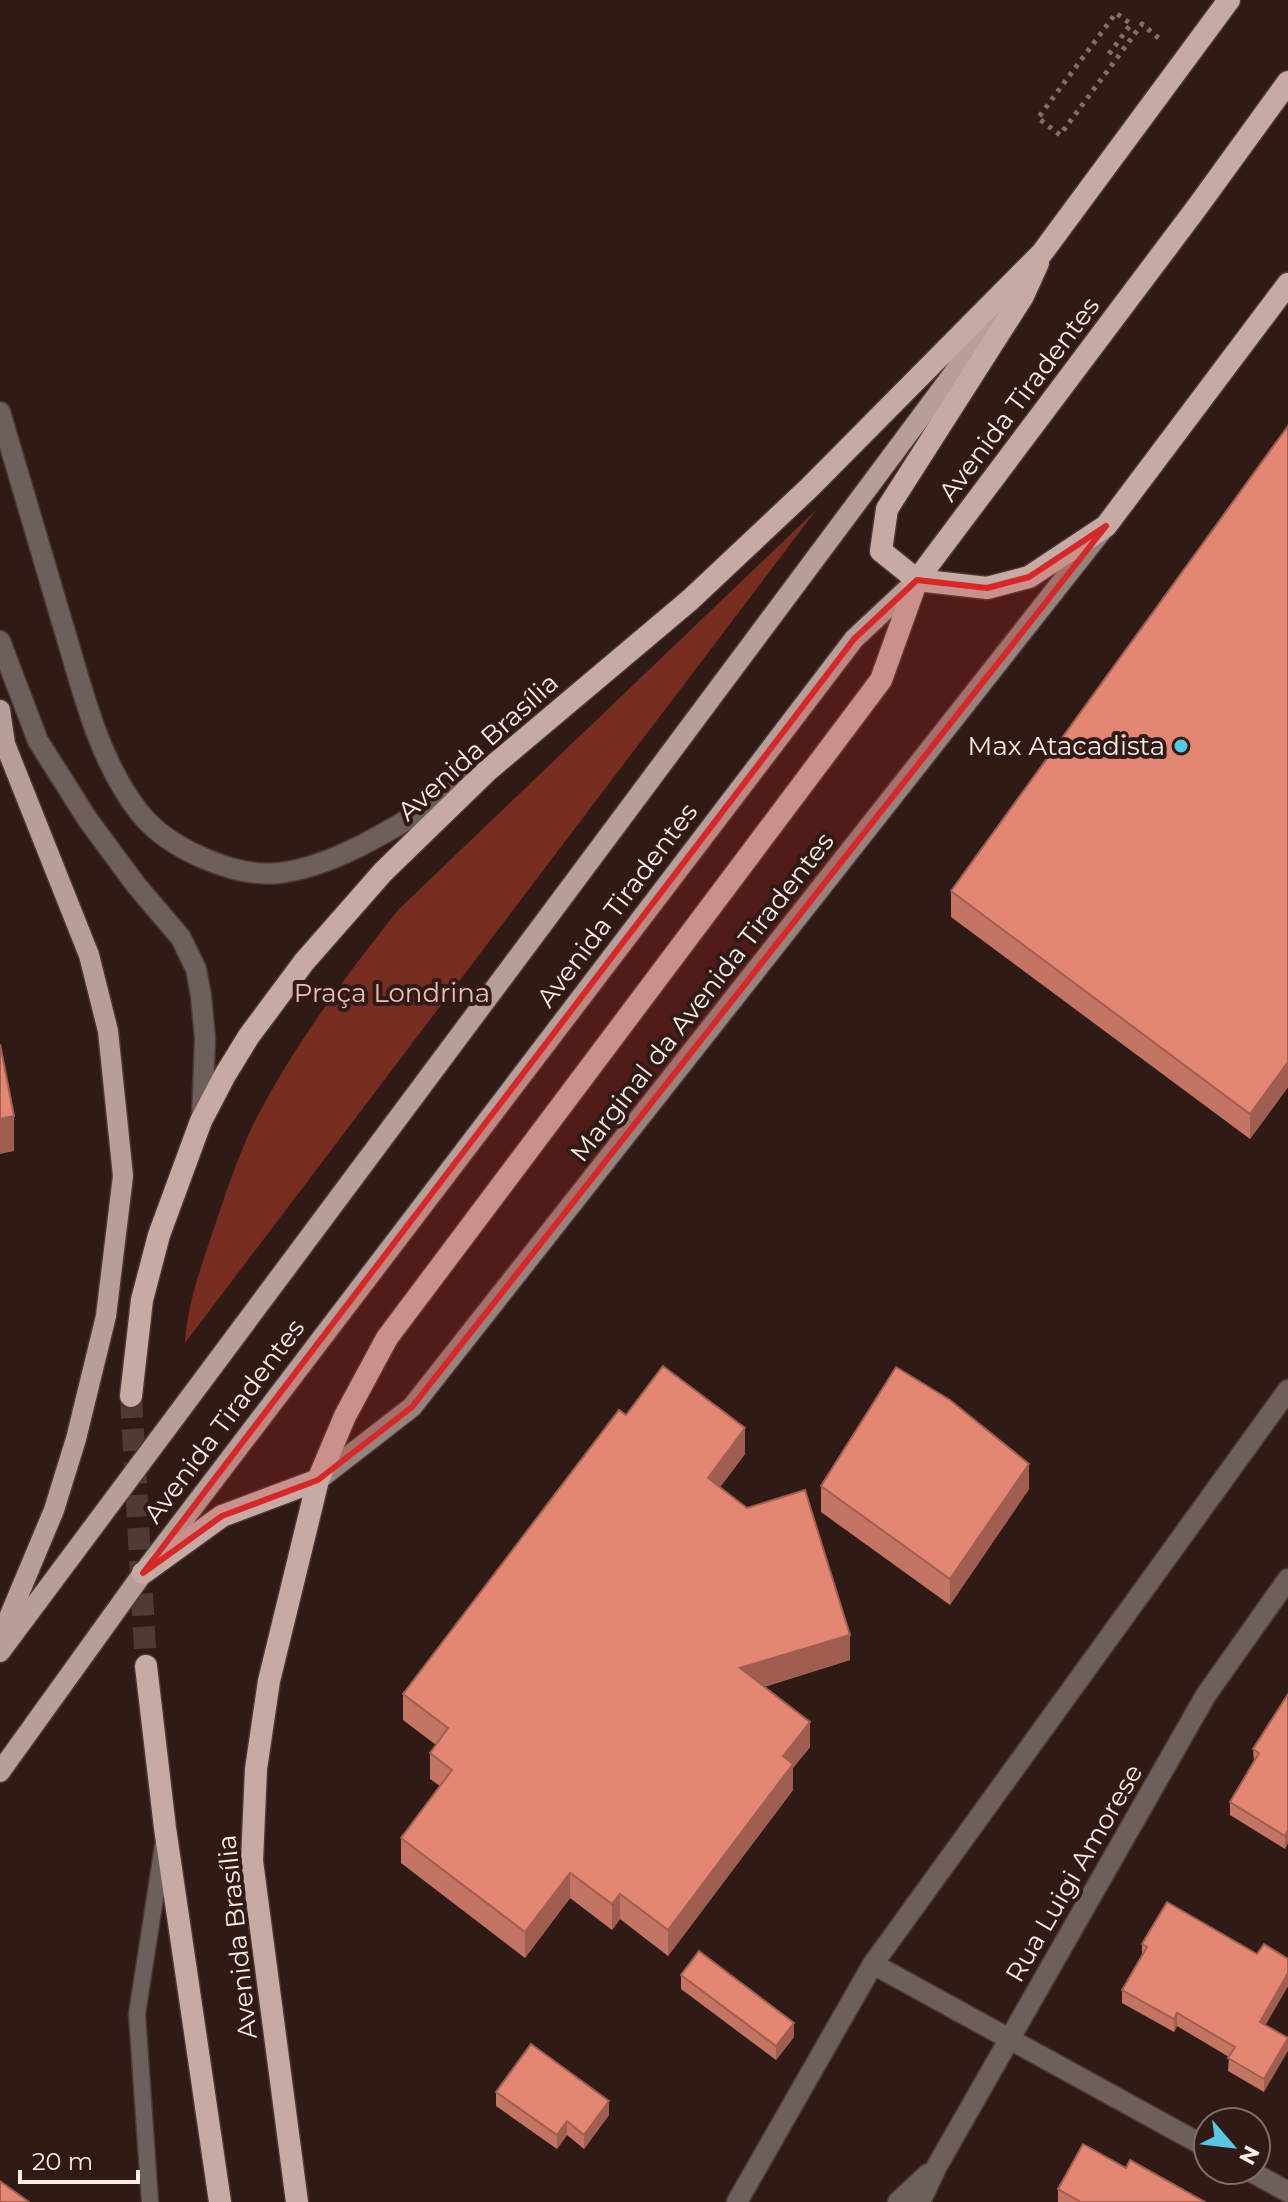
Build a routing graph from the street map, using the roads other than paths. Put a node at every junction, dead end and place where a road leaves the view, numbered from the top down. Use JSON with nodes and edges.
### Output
{"nodes":[{"id":1,"x":1229,"y":0,"type":"edge"},
{"id":2,"x":1288,"y":82,"type":"edge"},
{"id":3,"x":1042,"y":253,"type":"junction"},
{"id":4,"x":1288,"y":284,"type":"edge"},
{"id":5,"x":0,"y":412,"type":"edge"},
{"id":6,"x":1106,"y":526,"type":"junction"},
{"id":7,"x":917,"y":580,"type":"junction"},
{"id":8,"x":0,"y":641,"type":"edge"},
{"id":9,"x":0,"y":710,"type":"edge"},
{"id":10,"x":487,"y":771,"type":"junction"},
{"id":11,"x":201,"y":1121,"type":"junction"},
{"id":12,"x":1288,"y":1390,"type":"edge"},
{"id":13,"x":131,"y":1396,"type":"tunnel mouth"},
{"id":14,"x":318,"y":1480,"type":"junction"},
{"id":15,"x":143,"y":1573,"type":"junction"},
{"id":16,"x":1288,"y":1579,"type":"edge"},
{"id":17,"x":0,"y":1639,"type":"edge"},
{"id":18,"x":0,"y":1652,"type":"edge"},
{"id":19,"x":146,"y":1666,"type":"tunnel mouth"},
{"id":20,"x":0,"y":1772,"type":"edge"},
{"id":21,"x":165,"y":1828,"type":"junction"},
{"id":22,"x":873,"y":1964,"type":"junction"},
{"id":23,"x":1010,"y":2038,"type":"junction"},
{"id":24,"x":203,"y":2084,"type":"junction"},
{"id":25,"x":1192,"y":2139,"type":"edge"},
{"id":26,"x":937,"y":2166,"type":"junction"},
{"id":27,"x":150,"y":2202,"type":"edge"},
{"id":28,"x":206,"y":2202,"type":"edge"},
{"id":29,"x":220,"y":2202,"type":"edge"},
{"id":30,"x":297,"y":2202,"type":"edge"},
{"id":31,"x":737,"y":2202,"type":"edge"},
{"id":32,"x":898,"y":2202,"type":"edge"},
{"id":33,"x":920,"y":2202,"type":"edge"}],
"edges":[{"from":1,"to":3,"type":"highway","name":"Avenida Tiradentes"},
{"from":2,"to":7,"type":"highway","name":"Avenida Tiradentes"},
{"from":3,"to":7,"type":"highway"},
{"from":3,"to":10,"type":"highway","name":"Avenida Brasília"},
{"from":3,"to":18,"type":"main road","name":"Avenida Tiradentes"},
{"from":4,"to":6,"type":"highway"},
{"from":5,"to":10,"type":"street"},
{"from":6,"to":7,"type":"highway"},
{"from":6,"to":14,"type":"main road","name":"Marginal da Avenida Tiradentes"},
{"from":7,"to":14,"type":"highway","name":"Avenida Brasília"},
{"from":7,"to":15,"type":"main road","name":"Avenida Tiradentes"},
{"from":8,"to":11,"type":"street"},
{"from":9,"to":17,"type":"main road"},
{"from":10,"to":11,"type":"highway","name":"Avenida Brasília"},
{"from":11,"to":13,"type":"highway","name":"Avenida Brasília"},
{"from":12,"to":22,"type":"street"},
{"from":14,"to":15,"type":"highway"},
{"from":14,"to":30,"type":"highway","name":"Avenida Brasília"},
{"from":15,"to":20,"type":"main road","name":"Avenida Tiradentes"},
{"from":16,"to":23,"type":"street","name":"Rua Luigi Amorese"},
{"from":19,"to":21,"type":"highway","name":"Avenida Brasília"},
{"from":21,"to":24,"type":"highway","name":"Avenida Brasília"},
{"from":21,"to":27,"type":"lane"},
{"from":22,"to":23,"type":"street"},
{"from":22,"to":31,"type":"street"},
{"from":23,"to":25,"type":"street"},
{"from":23,"to":26,"type":"street","name":"Rua Luigi Amorese"},
{"from":24,"to":28,"type":"highway"},
{"from":24,"to":29,"type":"highway","name":"Avenida Brasília"},
{"from":26,"to":32,"type":"street"},
{"from":26,"to":33,"type":"street","name":"Rua Luigi Amorese"}]}
